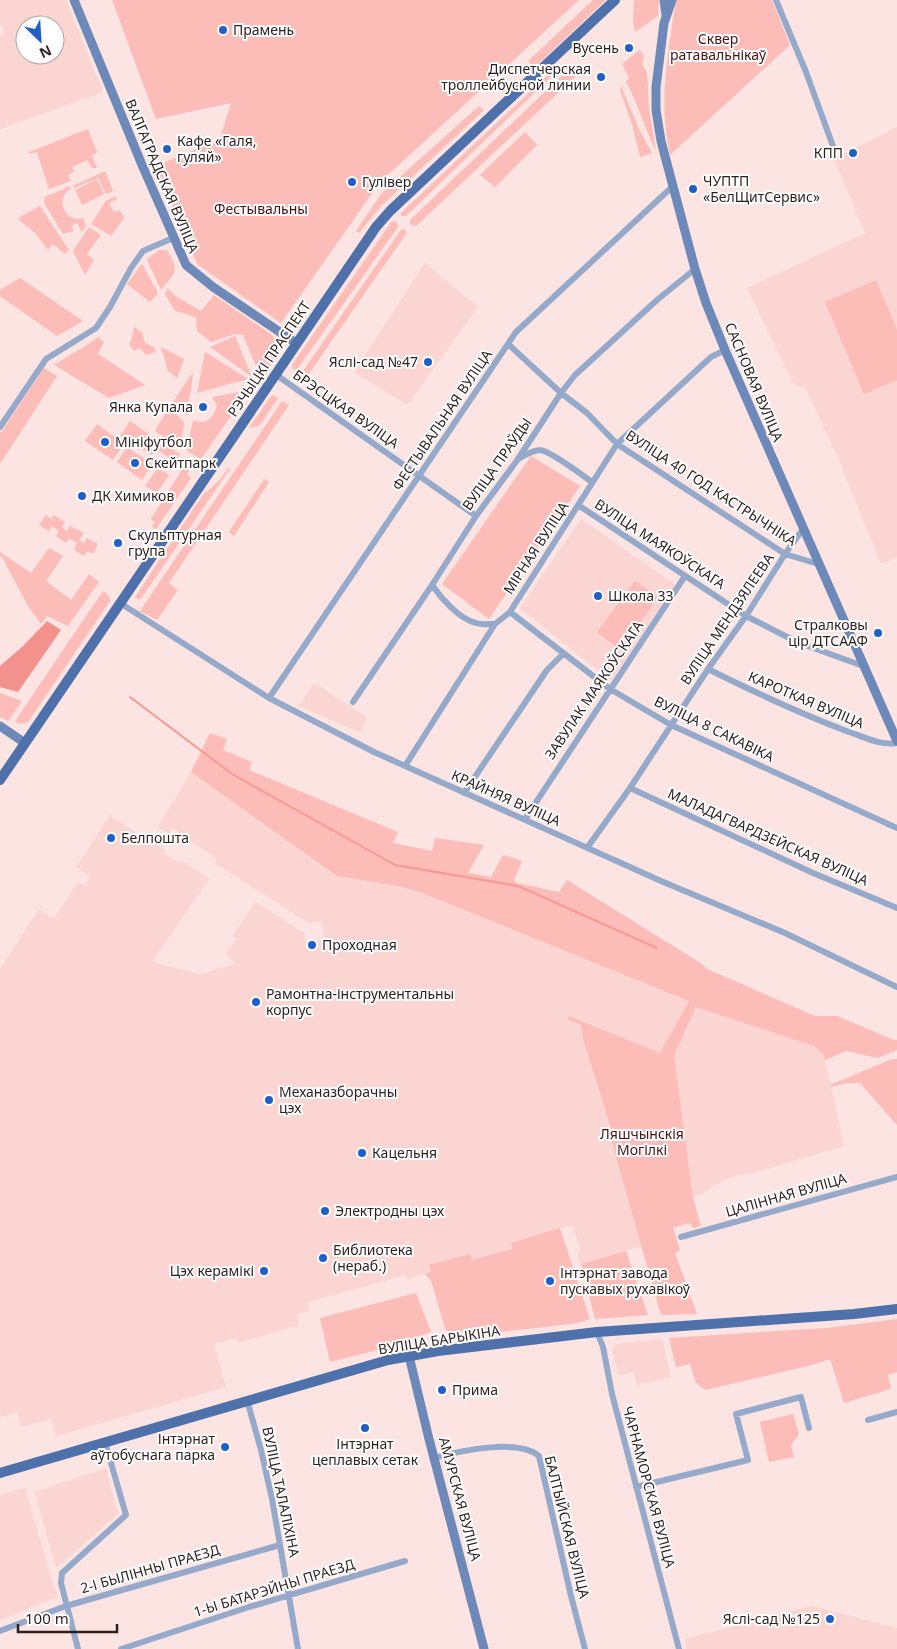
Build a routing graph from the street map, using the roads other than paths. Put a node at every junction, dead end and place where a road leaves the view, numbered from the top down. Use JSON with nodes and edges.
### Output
{"nodes":[{"id":1,"x":74,"y":0,"type":"edge"},
{"id":2,"x":615,"y":0,"type":"edge"},
{"id":3,"x":664,"y":0,"type":"edge"},
{"id":4,"x":672,"y":0,"type":"edge"},
{"id":5,"x":776,"y":0,"type":"edge"},
{"id":6,"x":666,"y":15,"type":"junction"},
{"id":7,"x":834,"y":149,"type":"dead end"},
{"id":8,"x":672,"y":187,"type":"junction"},
{"id":9,"x":173,"y":238,"type":"junction"},
{"id":10,"x":695,"y":269,"type":"junction"},
{"id":11,"x":296,"y":343,"type":"junction"},
{"id":12,"x":508,"y":344,"type":"junction"},
{"id":13,"x":724,"y":350,"type":"junction"},
{"id":14,"x":275,"y":374,"type":"junction"},
{"id":15,"x":561,"y":393,"type":"junction"},
{"id":16,"x":0,"y":427,"type":"edge"},
{"id":17,"x":617,"y":444,"type":"junction"},
{"id":18,"x":518,"y":459,"type":"junction"},
{"id":19,"x":419,"y":476,"type":"junction"},
{"id":20,"x":592,"y":482,"type":"junction"},
{"id":21,"x":578,"y":506,"type":"junction"},
{"id":22,"x":476,"y":516,"type":"junction"},
{"id":23,"x":803,"y":529,"type":"junction"},
{"id":24,"x":785,"y":554,"type":"junction"},
{"id":25,"x":818,"y":564,"type":"junction"},
{"id":26,"x":685,"y":576,"type":"junction"},
{"id":27,"x":432,"y":585,"type":"junction"},
{"id":28,"x":120,"y":603,"type":"junction"},
{"id":29,"x":510,"y":612,"type":"junction"},
{"id":30,"x":746,"y":616,"type":"junction"},
{"id":31,"x":495,"y":624,"type":"junction"},
{"id":32,"x":564,"y":652,"type":"junction"},
{"id":33,"x":863,"y":666,"type":"junction"},
{"id":34,"x":708,"y":669,"type":"junction"},
{"id":35,"x":610,"y":689,"type":"junction"},
{"id":36,"x":269,"y":698,"type":"junction"},
{"id":37,"x":353,"y":702,"type":"dead end"},
{"id":38,"x":671,"y":725,"type":"junction"},
{"id":39,"x":0,"y":726,"type":"edge"},
{"id":40,"x":897,"y":742,"type":"edge"},
{"id":41,"x":25,"y":743,"type":"junction"},
{"id":42,"x":405,"y":766,"type":"junction"},
{"id":43,"x":0,"y":780,"type":"edge"},
{"id":44,"x":630,"y":788,"type":"junction"},
{"id":45,"x":464,"y":793,"type":"junction"},
{"id":46,"x":525,"y":819,"type":"junction"},
{"id":47,"x":897,"y":828,"type":"edge"},
{"id":48,"x":588,"y":848,"type":"junction"},
{"id":49,"x":897,"y":908,"type":"edge"},
{"id":50,"x":897,"y":987,"type":"edge"},
{"id":51,"x":897,"y":1177,"type":"edge"},
{"id":52,"x":681,"y":1237,"type":"dead end"},
{"id":53,"x":897,"y":1309,"type":"edge"},
{"id":54,"x":597,"y":1332,"type":"junction"},
{"id":55,"x":410,"y":1356,"type":"junction"},
{"id":56,"x":247,"y":1400,"type":"junction"},
{"id":57,"x":897,"y":1412,"type":"edge"},
{"id":58,"x":868,"y":1420,"type":"dead end"},
{"id":59,"x":809,"y":1428,"type":"dead end"},
{"id":60,"x":105,"y":1442,"type":"junction"},
{"id":61,"x":434,"y":1458,"type":"junction"},
{"id":62,"x":0,"y":1473,"type":"edge"},
{"id":63,"x":636,"y":1487,"type":"junction"},
{"id":64,"x":280,"y":1545,"type":"junction"},
{"id":65,"x":405,"y":1561,"type":"dead end"},
{"id":66,"x":289,"y":1596,"type":"junction"},
{"id":67,"x":66,"y":1606,"type":"junction"},
{"id":68,"x":0,"y":1631,"type":"edge"},
{"id":69,"x":78,"y":1649,"type":"edge"},
{"id":70,"x":121,"y":1649,"type":"edge"},
{"id":71,"x":298,"y":1649,"type":"edge"},
{"id":72,"x":484,"y":1649,"type":"edge"},
{"id":73,"x":585,"y":1649,"type":"edge"},
{"id":74,"x":679,"y":1649,"type":"edge"}],
"edges":[{"from":1,"to":9,"type":"main road","name":"ВАЛГАГРАДСКАЯ ВУЛІЦА"},
{"from":2,"to":11,"type":"main road","name":"РЭЧЫЦКІ ПРАСПЕКТ"},
{"from":3,"to":6,"type":"main road","name":"САСНОВАЯ ВУЛІЦА"},
{"from":4,"to":6,"type":"main road","name":"САСНОВАЯ ВУЛІЦА"},
{"from":5,"to":7,"type":"street"},
{"from":6,"to":8,"type":"main road","name":"САСНОВАЯ ВУЛІЦА"},
{"from":8,"to":10,"type":"main road","name":"САСНОВАЯ ВУЛІЦА"},
{"from":8,"to":12,"type":"street","name":"ФЕСТЫВАЛЬНАЯ ВУЛІЦА"},
{"from":9,"to":11,"type":"main road","name":"ВАЛГАГРАДСКАЯ ВУЛІЦА"},
{"from":9,"to":16,"type":"street"},
{"from":10,"to":13,"type":"main road","name":"САСНОВАЯ ВУЛІЦА"},
{"from":10,"to":15,"type":"street","name":"ВУЛІЦА ПРАЎДЫ"},
{"from":11,"to":14,"type":"main road","name":"РЭЧЫЦКІ ПРАСПЕКТ"},
{"from":12,"to":15,"type":"street","name":"ВУЛІЦА 40 ГОД КАСТРЫЧНІКА"},
{"from":12,"to":19,"type":"street","name":"ФЕСТЫВАЛЬНАЯ ВУЛІЦА"},
{"from":13,"to":17,"type":"street","name":"МІРНАЯ ВУЛІЦА"},
{"from":13,"to":23,"type":"main road","name":"САСНОВАЯ ВУЛІЦА"},
{"from":14,"to":19,"type":"street","name":"БРЭСЦКАЯ ВУЛІЦА"},
{"from":14,"to":28,"type":"main road","name":"РЭЧЫЦКІ ПРАСПЕКТ"},
{"from":15,"to":17,"type":"street","name":"ВУЛІЦА 40 ГОД КАСТРЫЧНІКА"},
{"from":15,"to":18,"type":"street","name":"ВУЛІЦА ПРАЎДЫ"},
{"from":17,"to":20,"type":"street","name":"МІРНАЯ ВУЛІЦА"},
{"from":17,"to":24,"type":"street","name":"ВУЛІЦА 40 ГОД КАСТРЫЧНІКА"},
{"from":18,"to":20,"type":"street"},
{"from":18,"to":22,"type":"street","name":"ВУЛІЦА ПРАЎДЫ"},
{"from":19,"to":22,"type":"street","name":"БРЭСЦКАЯ ВУЛІЦА"},
{"from":19,"to":36,"type":"street","name":"ФЕСТЫВАЛЬНАЯ ВУЛІЦА"},
{"from":20,"to":21,"type":"street","name":"МІРНАЯ ВУЛІЦА"},
{"from":21,"to":26,"type":"street","name":"ВУЛІЦА МАЯКОЎСКАГА"},
{"from":21,"to":29,"type":"street","name":"МІРНАЯ ВУЛІЦА"},
{"from":22,"to":27,"type":"street","name":"ВУЛІЦА ПРАЎДЫ"},
{"from":23,"to":24,"type":"street","name":"ВУЛІЦА МЕНДЗЯЛЕЕВА"},
{"from":23,"to":25,"type":"main road","name":"САСНОВАЯ ВУЛІЦА"},
{"from":24,"to":25,"type":"street","name":"ВУЛІЦА 40 ГОД КАСТРЫЧНІКА"},
{"from":24,"to":30,"type":"street","name":"ВУЛІЦА МЕНДЗЯЛЕЕВА"},
{"from":25,"to":33,"type":"main road","name":"САСНОВАЯ ВУЛІЦА"},
{"from":26,"to":30,"type":"street","name":"ВУЛІЦА МАЯКОЎСКАГА"},
{"from":26,"to":35,"type":"street","name":"ЗАВУЛАК МАЯКОЎСКАГА"},
{"from":27,"to":31,"type":"street"},
{"from":27,"to":37,"type":"street","name":"ВУЛІЦА ПРАЎДЫ"},
{"from":28,"to":36,"type":"street","name":"КРАЙНЯЯ ВУЛІЦА"},
{"from":28,"to":41,"type":"main road","name":"РЭЧЫЦКІ ПРАСПЕКТ"},
{"from":29,"to":31,"type":"street","name":"МІРНАЯ ВУЛІЦА"},
{"from":29,"to":32,"type":"street","name":"ВУЛІЦА 8 САКАВІКА"},
{"from":30,"to":33,"type":"street","name":"ВУЛІЦА МАЯКОЎСКАГА"},
{"from":30,"to":34,"type":"street","name":"ВУЛІЦА МЕНДЗЯЛЕЕВА"},
{"from":31,"to":42,"type":"street","name":"МІРНАЯ ВУЛІЦА"},
{"from":32,"to":35,"type":"street","name":"ВУЛІЦА 8 САКАВІКА"},
{"from":32,"to":45,"type":"street"},
{"from":33,"to":40,"type":"main road","name":"САСНОВАЯ ВУЛІЦА"},
{"from":34,"to":38,"type":"street","name":"ВУЛІЦА МЕНДЗЯЛЕЕВА"},
{"from":34,"to":40,"type":"street","name":"КАРОТКАЯ ВУЛІЦА"},
{"from":35,"to":38,"type":"street","name":"ВУЛІЦА 8 САКАВІКА"},
{"from":35,"to":46,"type":"street","name":"ЗАВУЛАК МАЯКОЎСКАГА"},
{"from":36,"to":42,"type":"street","name":"КРАЙНЯЯ ВУЛІЦА"},
{"from":38,"to":44,"type":"street","name":"ВУЛІЦА МЕНДЗЯЛЕЕВА"},
{"from":38,"to":47,"type":"street","name":"ВУЛІЦА 8 САКАВІКА"},
{"from":39,"to":41,"type":"main road"},
{"from":41,"to":43,"type":"main road","name":"РЭЧЫЦКІ ПРАСПЕКТ"},
{"from":42,"to":45,"type":"street","name":"КРАЙНЯЯ ВУЛІЦА"},
{"from":44,"to":48,"type":"street","name":"ВУЛІЦА МЕНДЗЯЛЕЕВА"},
{"from":44,"to":49,"type":"street","name":"МАЛАДАГВАРДЗЕЙСКАЯ ВУЛІЦА"},
{"from":45,"to":46,"type":"street","name":"КРАЙНЯЯ ВУЛІЦА"},
{"from":46,"to":48,"type":"street","name":"КРАЙНЯЯ ВУЛІЦА"},
{"from":48,"to":50,"type":"street","name":"КРАЙНЯЯ ВУЛІЦА"},
{"from":51,"to":52,"type":"street","name":"ЦАЛІННАЯ ВУЛІЦА"},
{"from":53,"to":54,"type":"main road","name":"ВУЛІЦА БАРЫКІНА"},
{"from":54,"to":55,"type":"main road","name":"ВУЛІЦА БАРЫКІНА"},
{"from":54,"to":63,"type":"street","name":"ЧАРНАМОРСКАЯ ВУЛІЦА"},
{"from":55,"to":56,"type":"main road","name":"ВУЛІЦА БАРЫКІНА"},
{"from":55,"to":61,"type":"main road","name":"АМУРСКАЯ ВУЛІЦА"},
{"from":56,"to":60,"type":"main road","name":"ВУЛІЦА БАРЫКІНА"},
{"from":56,"to":64,"type":"street","name":"ВУЛІЦА ТАЛАЛІХІНА"},
{"from":57,"to":58,"type":"street"},
{"from":59,"to":63,"type":"street"},
{"from":60,"to":62,"type":"main road","name":"ВУЛІЦА БАРЫКІНА"},
{"from":60,"to":67,"type":"street"},
{"from":61,"to":72,"type":"main road","name":"АМУРСКАЯ ВУЛІЦА"},
{"from":61,"to":73,"type":"street","name":"БАЛТЫЙСКАЯ ВУЛІЦА"},
{"from":63,"to":74,"type":"street","name":"ЧАРНАМОРСКАЯ ВУЛІЦА"},
{"from":64,"to":66,"type":"street","name":"ВУЛІЦА ТАЛАЛІХІНА"},
{"from":64,"to":67,"type":"street","name":"2-І БЫЛІННЫ ПРАЕЗД"},
{"from":65,"to":66,"type":"street","name":"1-Ы БАТАРЭЙНЫ ПРАЕЗД"},
{"from":66,"to":70,"type":"street","name":"1-Ы БАТАРЭЙНЫ ПРАЕЗД"},
{"from":66,"to":71,"type":"street","name":"ВУЛІЦА ТАЛАЛІХІНА"},
{"from":67,"to":68,"type":"street","name":"2-І БЫЛІННЫ ПРАЕЗД"},
{"from":67,"to":69,"type":"street"}]}
